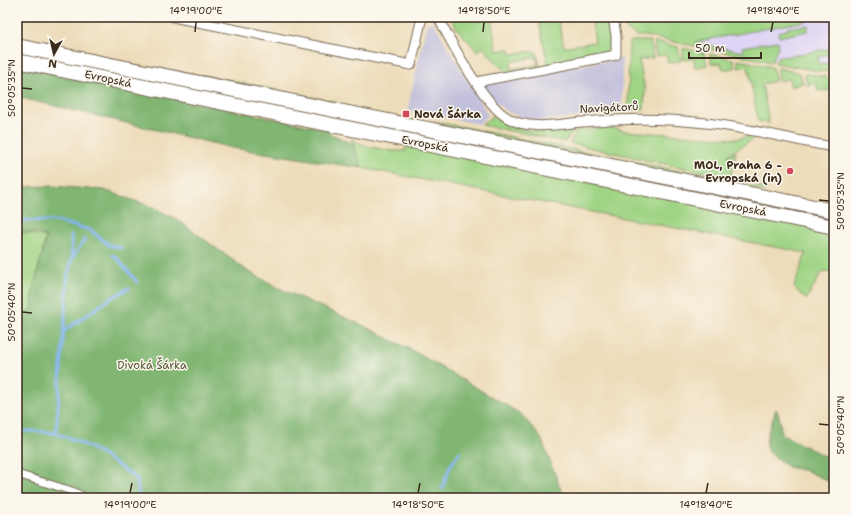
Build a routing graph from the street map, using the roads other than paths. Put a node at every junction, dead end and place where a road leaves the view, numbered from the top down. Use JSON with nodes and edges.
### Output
{"nodes":[{"id":1,"x":173,"y":17,"type":"edge"},
{"id":2,"x":422,"y":17,"type":"edge"},
{"id":3,"x":438,"y":17,"type":"edge"},
{"id":4,"x":613,"y":17,"type":"edge"},
{"id":5,"x":17,"y":46,"type":"edge"},
{"id":6,"x":17,"y":61,"type":"edge"},
{"id":7,"x":476,"y":82,"type":"junction"},
{"id":8,"x":834,"y":147,"type":"edge"},
{"id":9,"x":834,"y":211,"type":"edge"},
{"id":10,"x":834,"y":226,"type":"edge"},
{"id":11,"x":17,"y":474,"type":"edge"},
{"id":12,"x":86,"y":498,"type":"edge"}],
"edges":[{"from":1,"to":2,"type":"street"},
{"from":3,"to":7,"type":"street","name":"Navigátorů"},
{"from":4,"to":7,"type":"street"},
{"from":5,"to":9,"type":"main road","name":"Evropská"},
{"from":6,"to":10,"type":"main road","name":"Evropská"},
{"from":7,"to":8,"type":"street","name":"Navigátorů"},
{"from":11,"to":12,"type":"street"}]}
